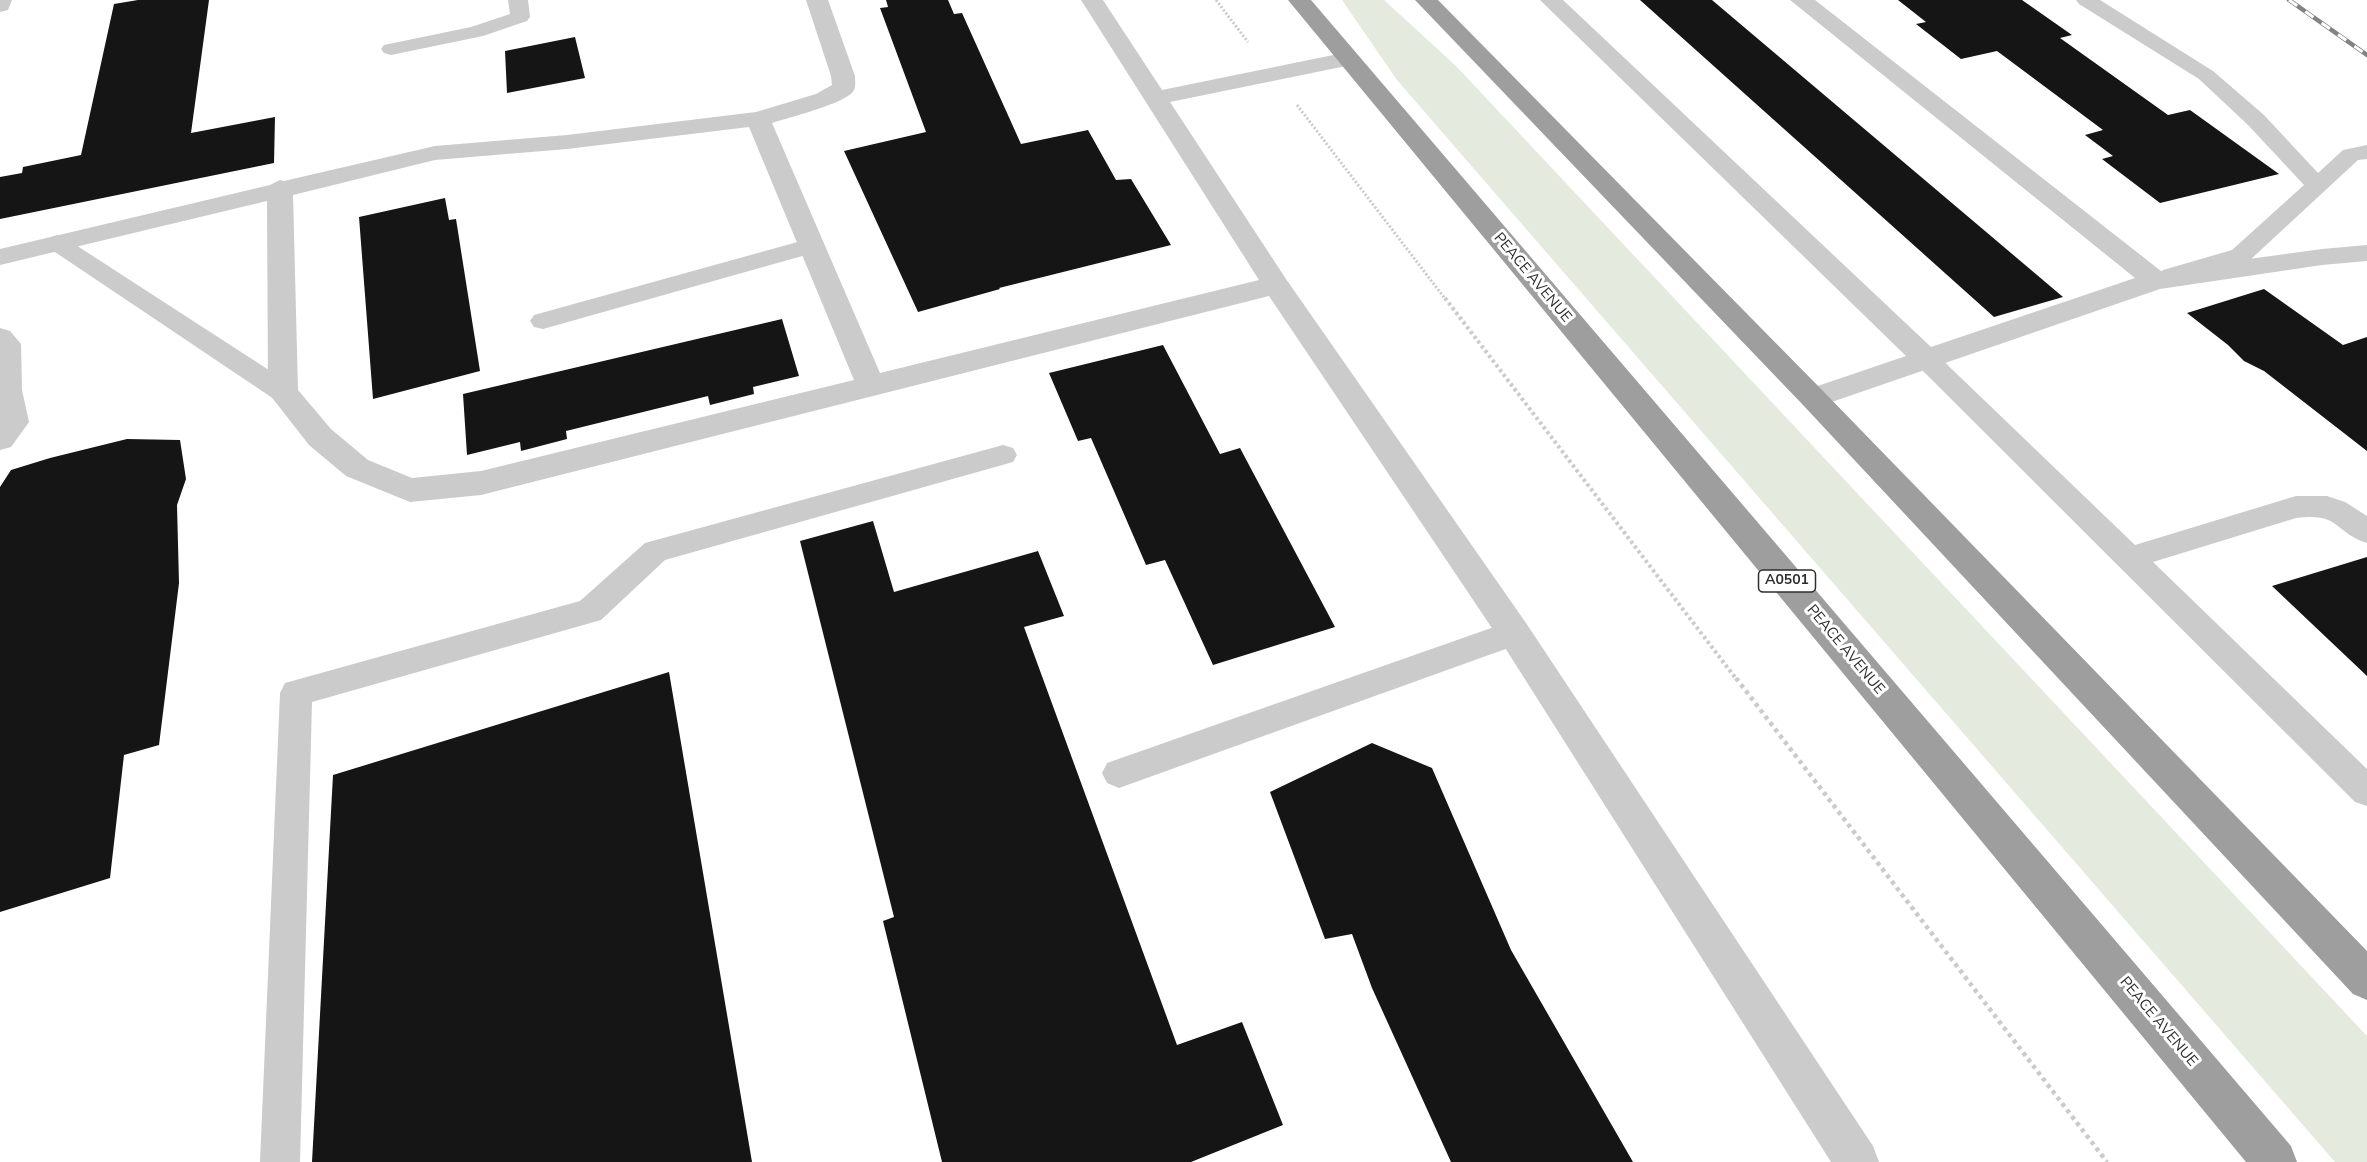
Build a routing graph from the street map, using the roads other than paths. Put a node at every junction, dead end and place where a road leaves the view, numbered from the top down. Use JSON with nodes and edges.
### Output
{"nodes":[{"id":1,"x":1,"y":0,"type":"edge"},
{"id":2,"x":518,"y":0,"type":"edge"},
{"id":3,"x":817,"y":0,"type":"edge"},
{"id":4,"x":1092,"y":0,"type":"edge"},
{"id":5,"x":1299,"y":0,"type":"edge"},
{"id":6,"x":1426,"y":0,"type":"edge"},
{"id":7,"x":1551,"y":0,"type":"edge"},
{"id":8,"x":1801,"y":0,"type":"edge"},
{"id":9,"x":2086,"y":0,"type":"edge"},
{"id":10,"x":0,"y":5,"type":"edge"},
{"id":11,"x":391,"y":49,"type":"dead end"},
{"id":12,"x":1348,"y":59,"type":"junction"},
{"id":13,"x":1155,"y":98,"type":"junction"},
{"id":14,"x":758,"y":119,"type":"junction"},
{"id":15,"x":2367,"y":152,"type":"edge"},
{"id":16,"x":2317,"y":185,"type":"junction"},
{"id":17,"x":280,"y":188,"type":"junction"},
{"id":18,"x":57,"y":243,"type":"junction"},
{"id":19,"x":812,"y":246,"type":"junction"},
{"id":20,"x":2367,"y":253,"type":"edge"},
{"id":21,"x":0,"y":257,"type":"edge"},
{"id":22,"x":2156,"y":281,"type":"junction"},
{"id":23,"x":1276,"y":285,"type":"junction"},
{"id":24,"x":543,"y":321,"type":"dead end"},
{"id":25,"x":0,"y":338,"type":"edge"},
{"id":26,"x":1925,"y":358,"type":"junction"},
{"id":27,"x":871,"y":386,"type":"junction"},
{"id":28,"x":283,"y":392,"type":"junction"},
{"id":29,"x":1813,"y":398,"type":"junction"},
{"id":30,"x":0,"y":439,"type":"edge"},
{"id":31,"x":1003,"y":455,"type":"dead end"},
{"id":32,"x":2367,"y":532,"type":"edge"},
{"id":33,"x":2129,"y":558,"type":"junction"},
{"id":34,"x":1514,"y":633,"type":"junction"},
{"id":35,"x":1119,"y":773,"type":"dead end"},
{"id":36,"x":2367,"y":791,"type":"edge"},
{"id":37,"x":2367,"y":980,"type":"edge"},
{"id":38,"x":280,"y":1162,"type":"edge"},
{"id":39,"x":1857,"y":1162,"type":"edge"},
{"id":40,"x":2275,"y":1162,"type":"edge"}],
"edges":[{"from":1,"to":10,"type":"street"},
{"from":2,"to":11,"type":"lane"},
{"from":3,"to":14,"type":"street"},
{"from":4,"to":13,"type":"street"},
{"from":5,"to":12,"type":"highway","name":"PEACE AVENUE","number":"A0501"},
{"from":6,"to":29,"type":"highway"},
{"from":7,"to":26,"type":"street"},
{"from":8,"to":22,"type":"street"},
{"from":9,"to":16,"type":"lane"},
{"from":12,"to":13,"type":"street"},
{"from":12,"to":40,"type":"highway","name":"PEACE AVENUE","number":"A0501"},
{"from":13,"to":23,"type":"street"},
{"from":14,"to":17,"type":"street"},
{"from":14,"to":19,"type":"street"},
{"from":15,"to":16,"type":"lane"},
{"from":16,"to":22,"type":"lane"},
{"from":17,"to":18,"type":"street"},
{"from":17,"to":28,"type":"street"},
{"from":18,"to":21,"type":"street"},
{"from":18,"to":28,"type":"lane"},
{"from":19,"to":24,"type":"lane"},
{"from":19,"to":27,"type":"street"},
{"from":20,"to":22,"type":"street"},
{"from":22,"to":26,"type":"street"},
{"from":23,"to":27,"type":"street"},
{"from":23,"to":34,"type":"street"},
{"from":25,"to":30,"type":"street"},
{"from":26,"to":29,"type":"street"},
{"from":26,"to":33,"type":"lane"},
{"from":27,"to":28,"type":"street"},
{"from":29,"to":37,"type":"highway"},
{"from":31,"to":38,"type":"lane"},
{"from":32,"to":33,"type":"lane"},
{"from":33,"to":36,"type":"lane"},
{"from":34,"to":35,"type":"lane"},
{"from":34,"to":39,"type":"street"}]}
